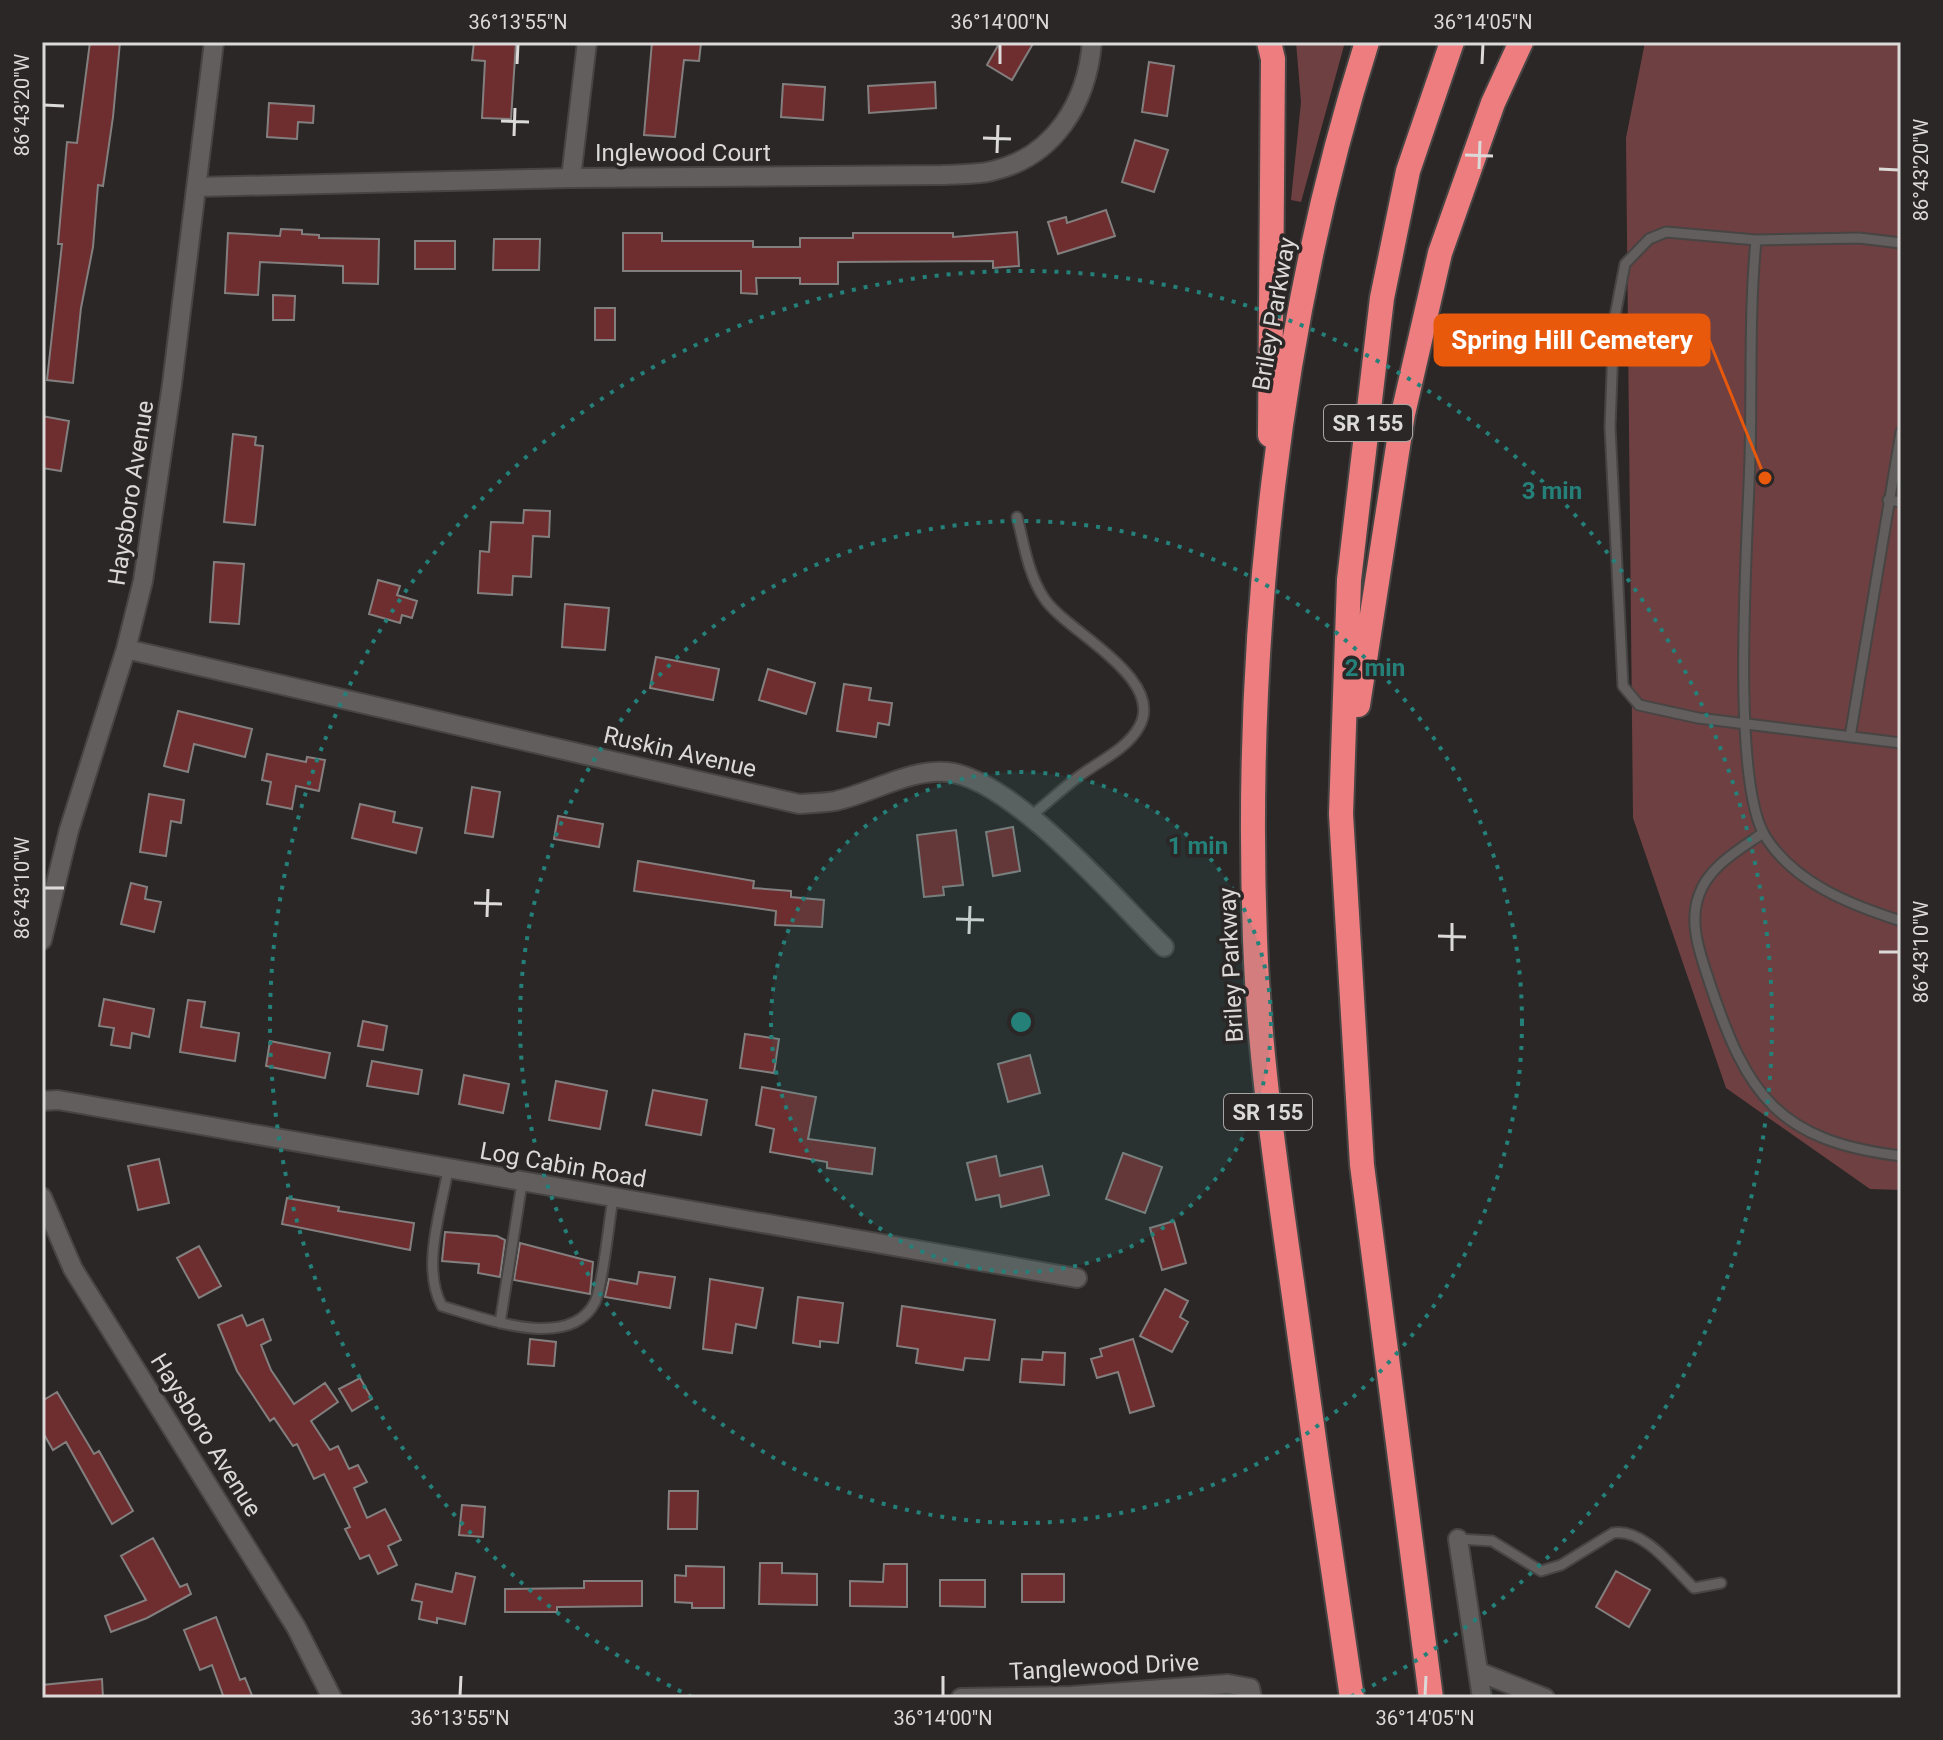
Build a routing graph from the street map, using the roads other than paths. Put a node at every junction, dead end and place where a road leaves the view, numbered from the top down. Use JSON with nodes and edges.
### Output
{"nodes":[{"id":1,"x":214,"y":42,"type":"edge"},
{"id":2,"x":587,"y":42,"type":"edge"},
{"id":3,"x":1092,"y":42,"type":"edge"},
{"id":4,"x":1269,"y":42,"type":"edge"},
{"id":5,"x":1367,"y":42,"type":"edge"},
{"id":6,"x":1452,"y":42,"type":"edge"},
{"id":7,"x":1521,"y":42,"type":"edge"},
{"id":8,"x":571,"y":178,"type":"junction"},
{"id":9,"x":197,"y":187,"type":"junction"},
{"id":10,"x":1756,"y":240,"type":"junction"},
{"id":11,"x":1901,"y":243,"type":"edge"},
{"id":12,"x":1901,"y":432,"type":"edge"},
{"id":13,"x":1888,"y":500,"type":"junction"},
{"id":14,"x":1901,"y":502,"type":"edge"},
{"id":15,"x":1017,"y":517,"type":"dead end"},
{"id":16,"x":1269,"y":520,"type":"junction"},
{"id":17,"x":126,"y":649,"type":"junction"},
{"id":18,"x":1747,"y":724,"type":"junction"},
{"id":19,"x":1850,"y":737,"type":"junction"},
{"id":20,"x":1901,"y":743,"type":"edge"},
{"id":21,"x":1341,"y":814,"type":"junction"},
{"id":22,"x":1031,"y":816,"type":"junction"},
{"id":23,"x":1763,"y":833,"type":"junction"},
{"id":24,"x":1901,"y":921,"type":"edge"},
{"id":25,"x":42,"y":940,"type":"edge"},
{"id":26,"x":1164,"y":947,"type":"dead end"},
{"id":27,"x":42,"y":1101,"type":"edge"},
{"id":28,"x":1901,"y":1156,"type":"edge"},
{"id":29,"x":448,"y":1170,"type":"junction"},
{"id":30,"x":522,"y":1183,"type":"junction"},
{"id":31,"x":42,"y":1197,"type":"edge"},
{"id":32,"x":613,"y":1198,"type":"junction"},
{"id":33,"x":1077,"y":1278,"type":"dead end"},
{"id":34,"x":500,"y":1323,"type":"junction"},
{"id":35,"x":1458,"y":1539,"type":"joint"},
{"id":36,"x":1721,"y":1583,"type":"dead end"},
{"id":37,"x":1479,"y":1672,"type":"junction"},
{"id":38,"x":1251,"y":1693,"type":"edge"},
{"id":39,"x":332,"y":1698,"type":"edge"},
{"id":40,"x":961,"y":1698,"type":"edge"},
{"id":41,"x":1352,"y":1698,"type":"edge"},
{"id":42,"x":1431,"y":1698,"type":"edge"},
{"id":43,"x":1482,"y":1698,"type":"edge"},
{"id":44,"x":1545,"y":1698,"type":"edge"}],
"edges":[{"from":1,"to":9,"type":"street","name":"Haysboro Avenue"},
{"from":2,"to":8,"type":"street"},
{"from":3,"to":8,"type":"street","name":"Inglewood Court"},
{"from":4,"to":16,"type":"highway"},
{"from":5,"to":16,"type":"highway","name":"Briley Parkway","number":"SR 155"},
{"from":6,"to":21,"type":"highway","number":"SR 155"},
{"from":7,"to":21,"type":"highway"},
{"from":8,"to":9,"type":"street","name":"Inglewood Court"},
{"from":9,"to":17,"type":"street","name":"Haysboro Avenue"},
{"from":10,"to":11,"type":"lane"},
{"from":10,"to":18,"type":"lane"},
{"from":10,"to":18,"type":"lane"},
{"from":12,"to":13,"type":"lane"},
{"from":13,"to":14,"type":"lane"},
{"from":13,"to":19,"type":"lane"},
{"from":15,"to":22,"type":"lane"},
{"from":16,"to":41,"type":"highway","name":"Briley Parkway","number":"SR 155"},
{"from":17,"to":22,"type":"street","name":"Ruskin Avenue"},
{"from":17,"to":25,"type":"street","name":"Haysboro Avenue"},
{"from":18,"to":19,"type":"lane"},
{"from":18,"to":23,"type":"lane"},
{"from":19,"to":20,"type":"lane"},
{"from":21,"to":42,"type":"highway","number":"SR 155"},
{"from":22,"to":26,"type":"street","name":"Ruskin Avenue"},
{"from":23,"to":24,"type":"lane"},
{"from":23,"to":28,"type":"lane"},
{"from":27,"to":29,"type":"street","name":"Log Cabin Road"},
{"from":29,"to":30,"type":"street","name":"Log Cabin Road"},
{"from":29,"to":34,"type":"lane"},
{"from":30,"to":32,"type":"street","name":"Log Cabin Road"},
{"from":30,"to":34,"type":"lane"},
{"from":31,"to":39,"type":"street","name":"Haysboro Avenue"},
{"from":32,"to":33,"type":"street","name":"Log Cabin Road"},
{"from":32,"to":34,"type":"lane"},
{"from":35,"to":36,"type":"lane"},
{"from":35,"to":37,"type":"street"},
{"from":37,"to":43,"type":"street"},
{"from":37,"to":44,"type":"street"},
{"from":38,"to":40,"type":"street","name":"Tanglewood Drive"}]}
